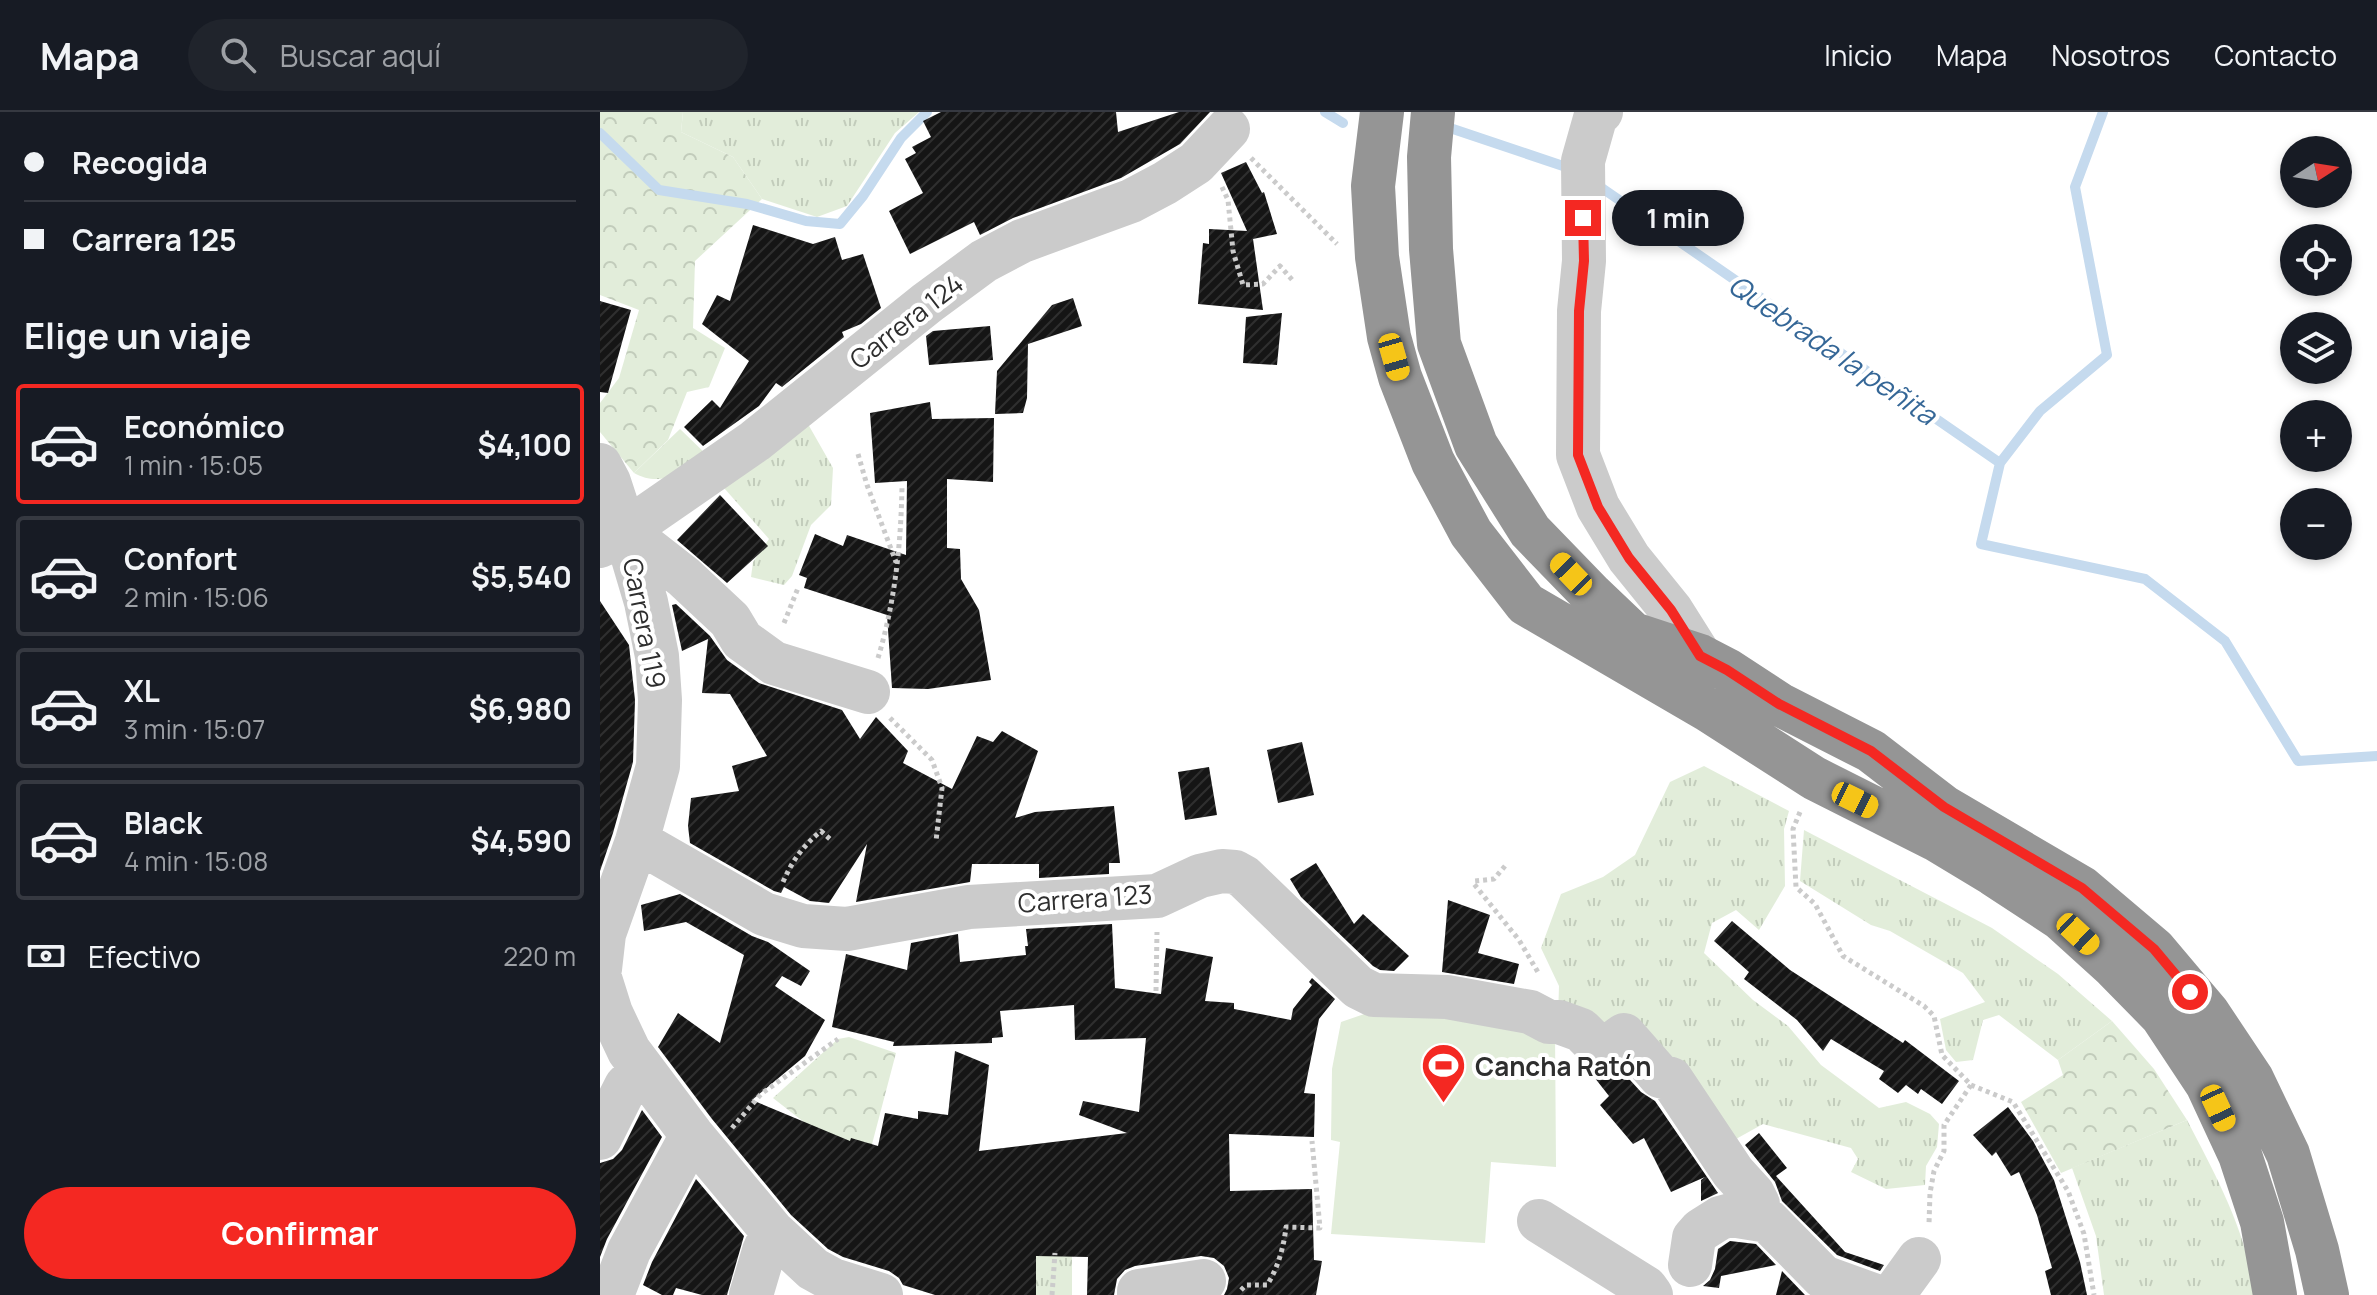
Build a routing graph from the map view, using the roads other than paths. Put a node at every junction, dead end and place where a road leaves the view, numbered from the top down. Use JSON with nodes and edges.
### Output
{"nodes":[{"id":1,"x":1382,"y":112,"type":"edge"},
{"id":2,"x":1433,"y":112,"type":"edge"},
{"id":3,"x":1601,"y":112,"type":"edge"},
{"id":4,"x":1221,"y":151,"type":"road end"},
{"id":5,"x":600,"y":465,"type":"edge"},
{"id":6,"x":613,"y":538,"type":"edge"},
{"id":7,"x":1700,"y":656,"type":"junction"},
{"id":8,"x":1673,"y":691,"type":"junction"},
{"id":9,"x":868,"y":692,"type":"road end"},
{"id":10,"x":637,"y":841,"type":"junction"},
{"id":11,"x":600,"y":964,"type":"edge"},
{"id":12,"x":642,"y":1070,"type":"junction"},
{"id":13,"x":600,"y":1138,"type":"edge"},
{"id":14,"x":700,"y":1145,"type":"junction"},
{"id":15,"x":1755,"y":1219,"type":"junction"},
{"id":16,"x":1539,"y":1221,"type":"dead end"},
{"id":17,"x":773,"y":1232,"type":"junction"},
{"id":18,"x":1690,"y":1265,"type":"dead end"},
{"id":19,"x":1222,"y":1288,"type":"edge"},
{"id":20,"x":873,"y":1294,"type":"edge"},
{"id":21,"x":612,"y":1295,"type":"edge"},
{"id":22,"x":751,"y":1295,"type":"edge"},
{"id":23,"x":1139,"y":1295,"type":"edge"},
{"id":24,"x":1651,"y":1295,"type":"edge"},
{"id":25,"x":1873,"y":1295,"type":"edge"},
{"id":26,"x":2275,"y":1295,"type":"edge"},
{"id":27,"x":2327,"y":1295,"type":"edge"}],
"edges":[{"from":1,"to":8,"type":"highway"},
{"from":2,"to":7,"type":"highway"},
{"from":3,"to":7,"type":"street"},
{"from":4,"to":6,"type":"street","name":"Carrera 124"},
{"from":5,"to":6,"type":"street","name":"Carrera 119"},
{"from":6,"to":9,"type":"street"},
{"from":6,"to":10,"type":"street","name":"Carrera 119"},
{"from":7,"to":8,"type":"street"},
{"from":7,"to":27,"type":"highway"},
{"from":8,"to":26,"type":"highway"},
{"from":10,"to":11,"type":"street","name":"Carrera 119"},
{"from":10,"to":15,"type":"street","name":"Carrera 123"},
{"from":11,"to":12,"type":"street","name":"Carrera 119"},
{"from":12,"to":13,"type":"street"},
{"from":12,"to":14,"type":"street","name":"Carrera 119"},
{"from":14,"to":17,"type":"street","name":"Carrera 119"},
{"from":14,"to":21,"type":"street"},
{"from":15,"to":18,"type":"street"},
{"from":15,"to":25,"type":"street"},
{"from":16,"to":24,"type":"street"},
{"from":17,"to":20,"type":"street","name":"Carrera 119"},
{"from":17,"to":22,"type":"street"},
{"from":19,"to":23,"type":"street"}]}
